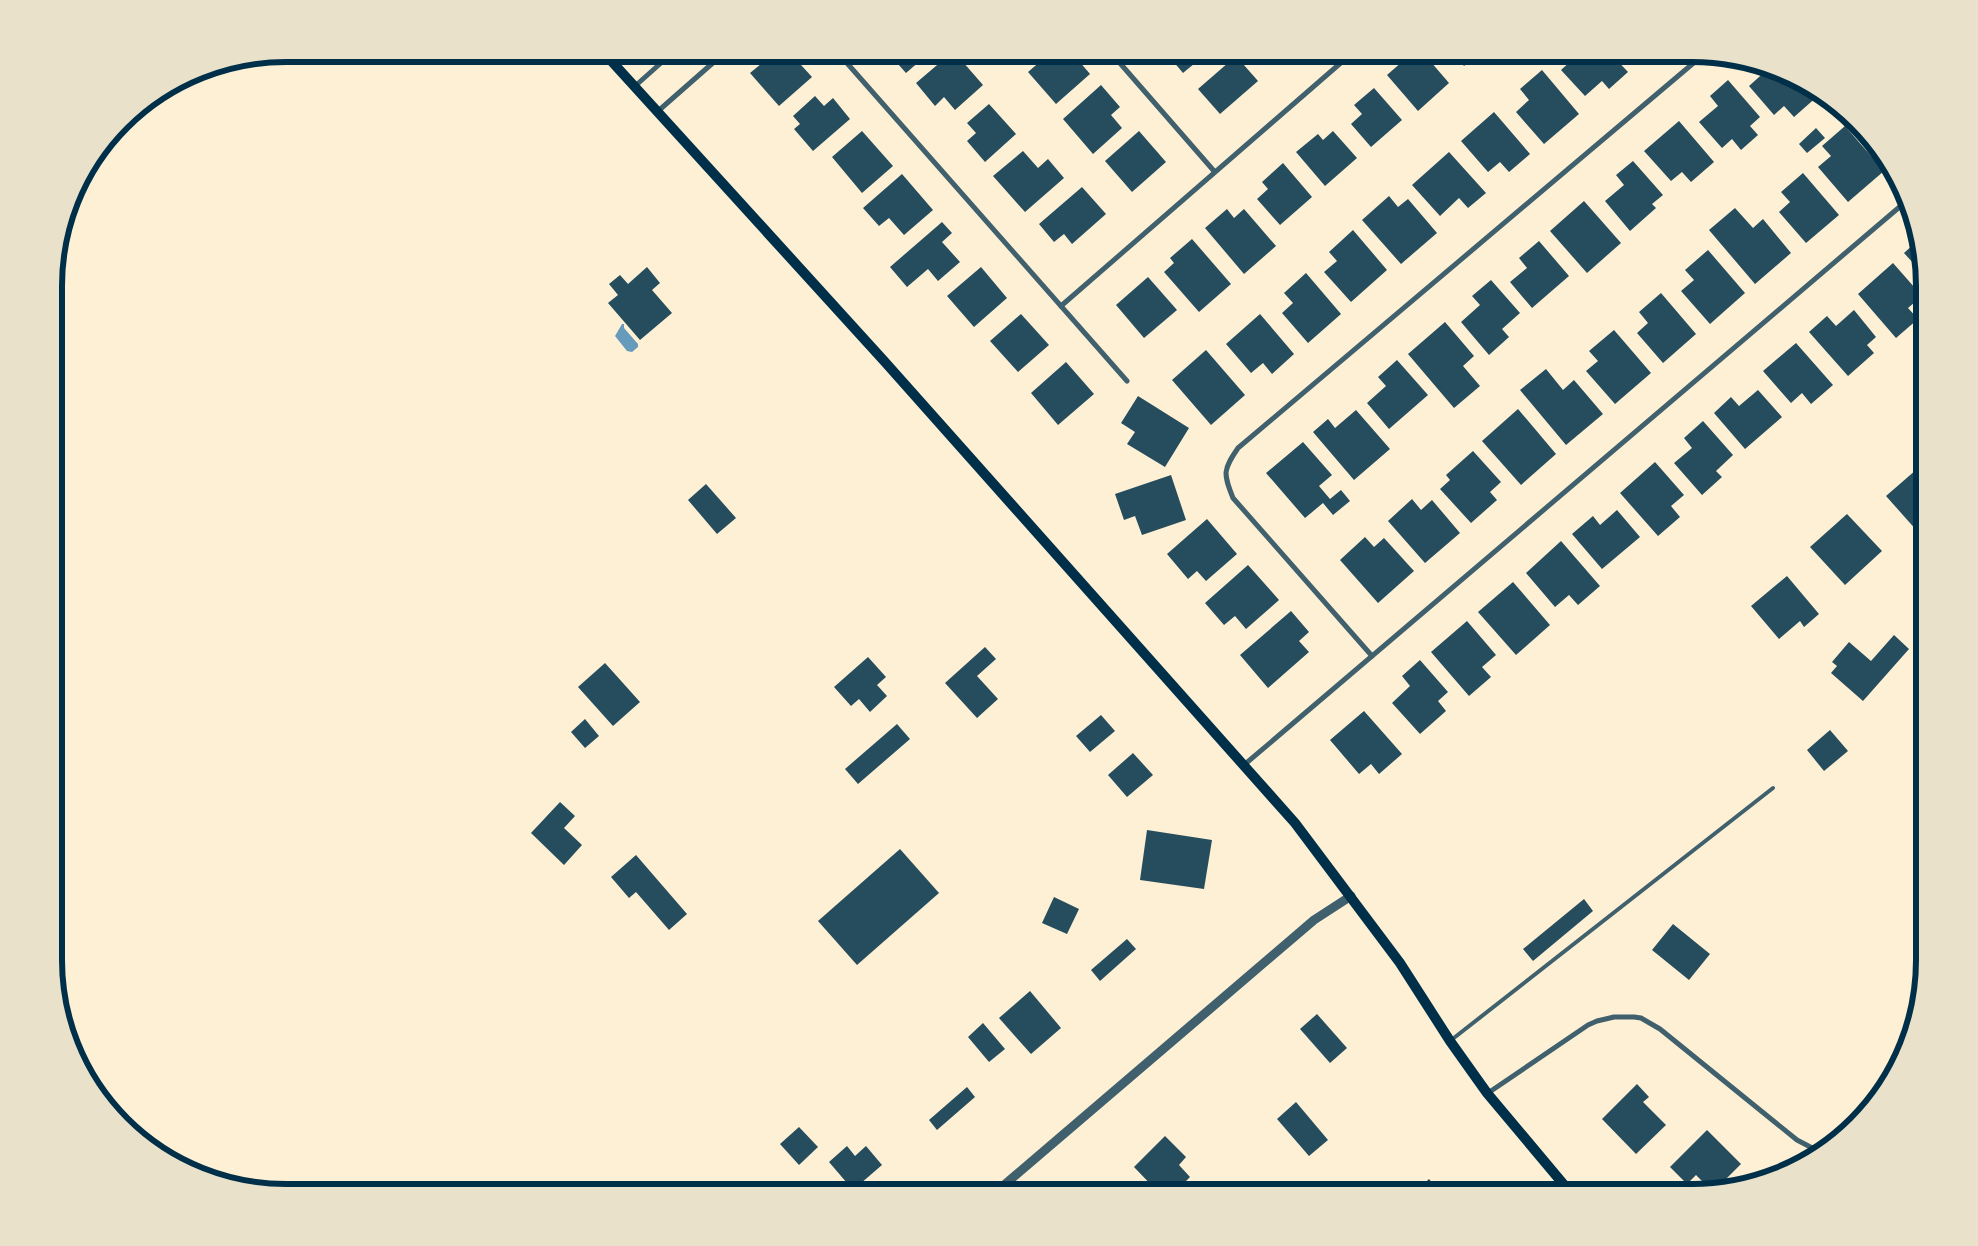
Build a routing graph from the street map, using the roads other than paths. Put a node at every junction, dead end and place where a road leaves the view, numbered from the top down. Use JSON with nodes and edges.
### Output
{"nodes":[{"id":1,"x":612,"y":62,"type":"edge"},
{"id":2,"x":662,"y":62,"type":"edge"},
{"id":3,"x":714,"y":62,"type":"edge"},
{"id":4,"x":846,"y":62,"type":"edge"},
{"id":5,"x":1119,"y":62,"type":"edge"},
{"id":6,"x":1342,"y":62,"type":"edge"},
{"id":7,"x":1694,"y":62,"type":"edge"},
{"id":8,"x":634,"y":87,"type":"junction"},
{"id":9,"x":657,"y":112,"type":"junction"},
{"id":10,"x":1214,"y":171,"type":"junction"},
{"id":11,"x":1900,"y":206,"type":"edge"},
{"id":12,"x":1061,"y":306,"type":"junction"},
{"id":13,"x":1127,"y":381,"type":"dead end"},
{"id":14,"x":1372,"y":656,"type":"junction"},
{"id":15,"x":1243,"y":766,"type":"junction"},
{"id":16,"x":1773,"y":788,"type":"dead end"},
{"id":17,"x":1351,"y":896,"type":"junction"},
{"id":18,"x":1450,"y":1041,"type":"junction"},
{"id":19,"x":1487,"y":1093,"type":"junction"},
{"id":20,"x":1812,"y":1148,"type":"edge"},
{"id":21,"x":1005,"y":1184,"type":"edge"},
{"id":22,"x":1563,"y":1184,"type":"edge"}],
"edges":[{"from":1,"to":8,"type":"main road"},
{"from":2,"to":8,"type":"street"},
{"from":3,"to":9,"type":"street"},
{"from":4,"to":12,"type":"street"},
{"from":5,"to":10,"type":"street"},
{"from":6,"to":10,"type":"street"},
{"from":7,"to":14,"type":"street"},
{"from":8,"to":9,"type":"main road"},
{"from":9,"to":15,"type":"main road"},
{"from":10,"to":12,"type":"street"},
{"from":11,"to":14,"type":"street"},
{"from":12,"to":13,"type":"street"},
{"from":14,"to":15,"type":"street"},
{"from":15,"to":17,"type":"main road"},
{"from":16,"to":18,"type":"lane"},
{"from":17,"to":18,"type":"main road"},
{"from":17,"to":21,"type":"street"},
{"from":18,"to":19,"type":"main road"},
{"from":19,"to":20,"type":"street"},
{"from":19,"to":22,"type":"main road"}]}
